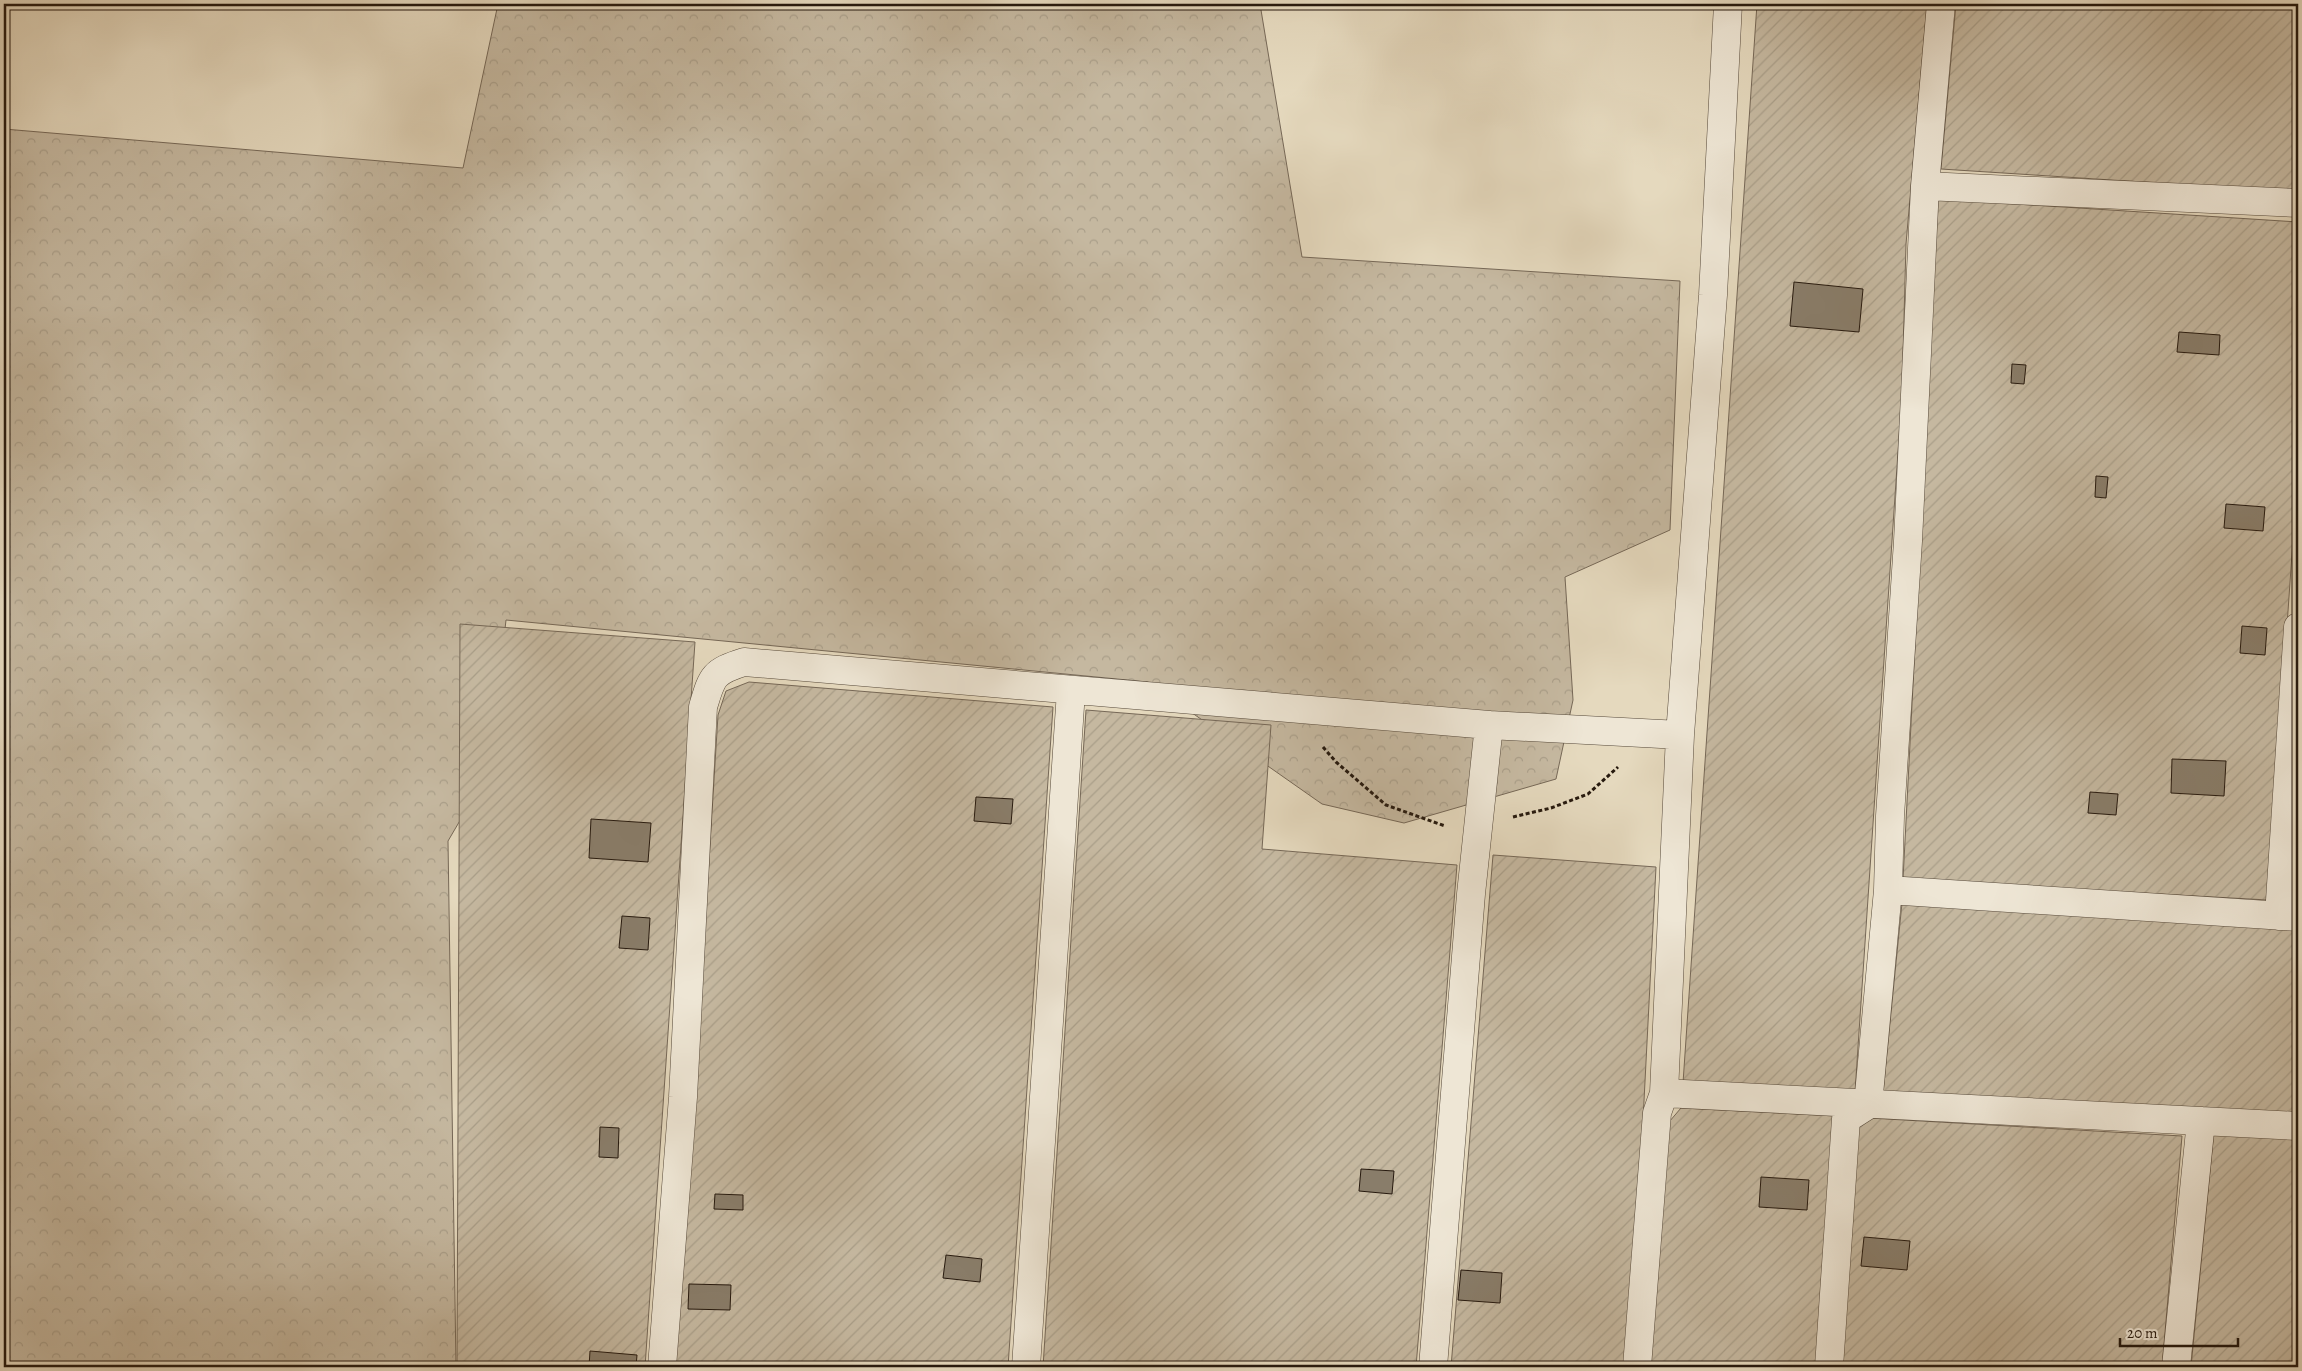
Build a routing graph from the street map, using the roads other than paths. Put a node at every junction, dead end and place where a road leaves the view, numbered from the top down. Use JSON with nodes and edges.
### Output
{"nodes":[{"id":1,"x":1728,"y":4,"type":"edge"},
{"id":2,"x":1941,"y":4,"type":"edge"},
{"id":3,"x":1925,"y":186,"type":"junction"},
{"id":4,"x":2298,"y":203,"type":"edge"},
{"id":5,"x":2298,"y":627,"type":"edge"},
{"id":6,"x":1071,"y":691,"type":"junction"},
{"id":7,"x":1489,"y":725,"type":"junction"},
{"id":8,"x":1680,"y":735,"type":"junction"},
{"id":9,"x":1888,"y":890,"type":"junction"},
{"id":10,"x":2288,"y":917,"type":"edge"},
{"id":11,"x":1664,"y":1093,"type":"junction"},
{"id":12,"x":1868,"y":1105,"type":"junction"},
{"id":13,"x":2201,"y":1121,"type":"junction"},
{"id":14,"x":2298,"y":1126,"type":"edge"},
{"id":15,"x":662,"y":1367,"type":"edge"},
{"id":16,"x":1026,"y":1367,"type":"edge"},
{"id":17,"x":1432,"y":1367,"type":"edge"},
{"id":18,"x":1637,"y":1367,"type":"edge"},
{"id":19,"x":1829,"y":1367,"type":"edge"},
{"id":20,"x":2176,"y":1367,"type":"edge"}],
"edges":[{"from":1,"to":8,"type":"lane"},
{"from":2,"to":3,"type":"lane"},
{"from":3,"to":4,"type":"lane"},
{"from":3,"to":9,"type":"lane"},
{"from":5,"to":10,"type":"lane"},
{"from":6,"to":7,"type":"lane"},
{"from":6,"to":15,"type":"lane"},
{"from":6,"to":16,"type":"lane"},
{"from":7,"to":8,"type":"lane"},
{"from":7,"to":17,"type":"lane"},
{"from":8,"to":11,"type":"lane"},
{"from":9,"to":10,"type":"lane"},
{"from":9,"to":12,"type":"lane"},
{"from":11,"to":12,"type":"lane"},
{"from":11,"to":18,"type":"lane"},
{"from":12,"to":13,"type":"lane"},
{"from":12,"to":19,"type":"lane"},
{"from":13,"to":14,"type":"lane"},
{"from":13,"to":20,"type":"lane"}]}
